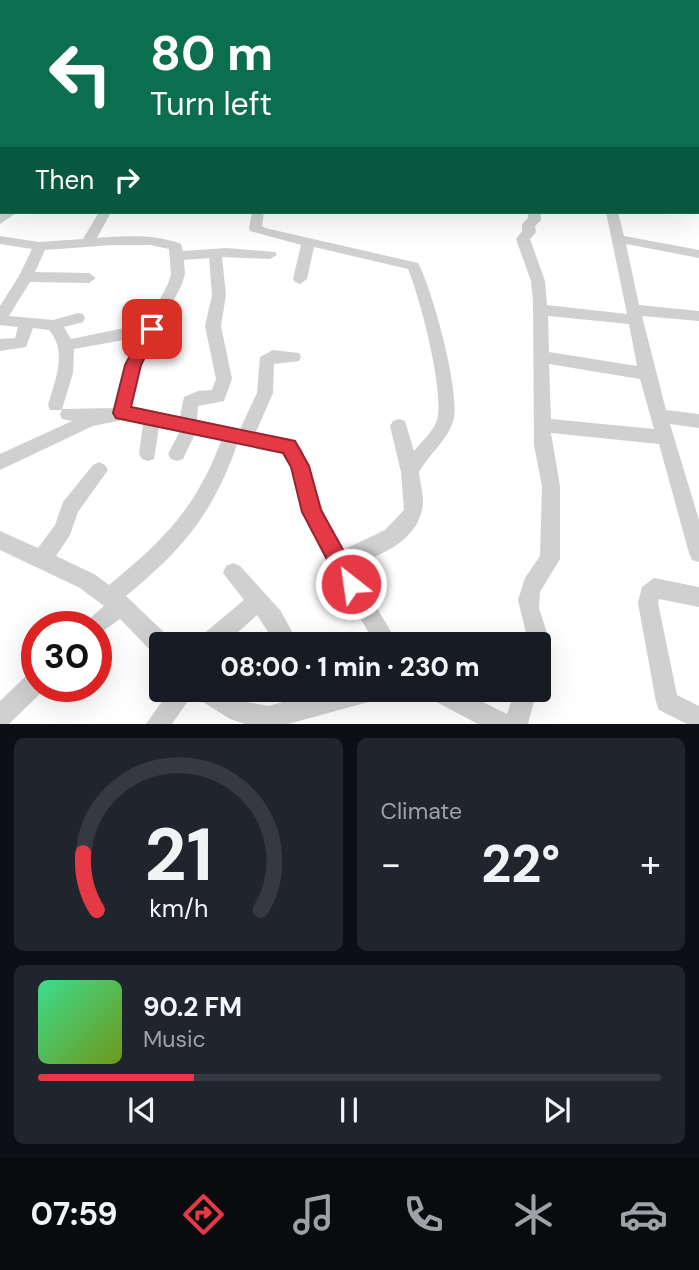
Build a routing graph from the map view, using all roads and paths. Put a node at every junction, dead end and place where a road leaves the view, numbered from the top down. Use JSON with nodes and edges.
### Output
{"nodes":[{"id":1,"x":104,"y":214,"type":"dead end"},
{"id":2,"x":258,"y":214,"type":"edge"},
{"id":3,"x":534,"y":214,"type":"edge"},
{"id":4,"x":613,"y":214,"type":"edge"},
{"id":5,"x":619,"y":239,"type":"junction"},
{"id":6,"x":0,"y":240,"type":"edge"},
{"id":7,"x":309,"y":242,"type":"junction"},
{"id":8,"x":87,"y":243,"type":"junction"},
{"id":9,"x":40,"y":246,"type":"junction"},
{"id":10,"x":215,"y":253,"type":"junction"},
{"id":11,"x":699,"y":254,"type":"edge"},
{"id":12,"x":270,"y":255,"type":"dead end"},
{"id":13,"x":176,"y":257,"type":"junction"},
{"id":14,"x":26,"y":277,"type":"junction"},
{"id":15,"x":89,"y":278,"type":"dead end"},
{"id":16,"x":300,"y":279,"type":"dead end"},
{"id":17,"x":541,"y":310,"type":"junction"},
{"id":18,"x":636,"y":315,"type":"junction"},
{"id":19,"x":699,"y":316,"type":"edge"},
{"id":20,"x":78,"y":318,"type":"dead end"},
{"id":21,"x":0,"y":319,"type":"edge"},
{"id":22,"x":27,"y":322,"type":"junction"},
{"id":23,"x":53,"y":325,"type":"junction"},
{"id":24,"x":129,"y":333,"type":"dead end"},
{"id":25,"x":92,"y":337,"type":"dead end"},
{"id":26,"x":68,"y":344,"type":"junction"},
{"id":27,"x":0,"y":345,"type":"edge"},
{"id":28,"x":293,"y":357,"type":"dead end"},
{"id":29,"x":543,"y":357,"type":"junction"},
{"id":30,"x":647,"y":374,"type":"junction"},
{"id":31,"x":115,"y":414,"type":"junction"},
{"id":32,"x":661,"y":416,"type":"junction"},
{"id":33,"x":152,"y":417,"type":"junction"},
{"id":34,"x":699,"y":421,"type":"edge"},
{"id":35,"x":190,"y":425,"type":"junction"},
{"id":36,"x":543,"y":425,"type":"junction"},
{"id":37,"x":399,"y":426,"type":"dead end"},
{"id":38,"x":238,"y":436,"type":"junction"},
{"id":39,"x":664,"y":437,"type":"junction"},
{"id":40,"x":148,"y":454,"type":"dead end"},
{"id":41,"x":177,"y":454,"type":"dead end"},
{"id":42,"x":0,"y":462,"type":"edge"},
{"id":43,"x":99,"y":470,"type":"dead end"},
{"id":44,"x":410,"y":472,"type":"junction"},
{"id":45,"x":0,"y":540,"type":"edge"},
{"id":46,"x":699,"y":553,"type":"edge"},
{"id":47,"x":43,"y":558,"type":"junction"},
{"id":48,"x":337,"y":561,"type":"junction"},
{"id":49,"x":233,"y":573,"type":"dead end"},
{"id":50,"x":699,"y":597,"type":"edge"},
{"id":51,"x":259,"y":600,"type":"junction"},
{"id":52,"x":115,"y":601,"type":"junction"},
{"id":53,"x":107,"y":611,"type":"edge"},
{"id":54,"x":223,"y":632,"type":"edge"},
{"id":55,"x":283,"y":632,"type":"edge"},
{"id":56,"x":380,"y":632,"type":"edge"},
{"id":57,"x":537,"y":632,"type":"edge"},
{"id":58,"x":149,"y":634,"type":"edge"},
{"id":59,"x":21,"y":697,"type":"edge"},
{"id":60,"x":175,"y":702,"type":"edge"},
{"id":61,"x":224,"y":702,"type":"edge"},
{"id":62,"x":301,"y":702,"type":"edge"},
{"id":63,"x":458,"y":702,"type":"edge"},
{"id":64,"x":522,"y":702,"type":"edge"},
{"id":65,"x":0,"y":717,"type":"edge"},
{"id":66,"x":699,"y":718,"type":"edge"},
{"id":67,"x":267,"y":721,"type":"edge"},
{"id":68,"x":490,"y":721,"type":"edge"},
{"id":69,"x":158,"y":724,"type":"edge"},
{"id":70,"x":516,"y":724,"type":"edge"}],
"edges":[{"from":1,"to":8,"type":"street"},
{"from":2,"to":7,"type":"street"},
{"from":3,"to":17,"type":"street"},
{"from":4,"to":5,"type":"street"},
{"from":5,"to":11,"type":"street"},
{"from":5,"to":18,"type":"street"},
{"from":6,"to":9,"type":"street"},
{"from":7,"to":16,"type":"street"},
{"from":7,"to":44,"type":"street"},
{"from":8,"to":9,"type":"street"},
{"from":8,"to":13,"type":"street"},
{"from":9,"to":14,"type":"street"},
{"from":10,"to":12,"type":"street"},
{"from":10,"to":13,"type":"street"},
{"from":10,"to":35,"type":"street"},
{"from":13,"to":31,"type":"street"},
{"from":14,"to":15,"type":"street"},
{"from":14,"to":21,"type":"street"},
{"from":17,"to":18,"type":"street"},
{"from":17,"to":29,"type":"street"},
{"from":18,"to":19,"type":"street"},
{"from":18,"to":30,"type":"street"},
{"from":20,"to":23,"type":"street"},
{"from":21,"to":22,"type":"street"},
{"from":22,"to":23,"type":"street"},
{"from":22,"to":27,"type":"street"},
{"from":23,"to":26,"type":"street"},
{"from":24,"to":26,"type":"street"},
{"from":25,"to":26,"type":"street"},
{"from":26,"to":31,"type":"street"},
{"from":28,"to":38,"type":"street"},
{"from":29,"to":30,"type":"street"},
{"from":29,"to":36,"type":"street"},
{"from":30,"to":32,"type":"street"},
{"from":31,"to":33,"type":"street"},
{"from":31,"to":42,"type":"street"},
{"from":32,"to":34,"type":"street"},
{"from":32,"to":39,"type":"street"},
{"from":33,"to":35,"type":"street"},
{"from":33,"to":40,"type":"street"},
{"from":35,"to":38,"type":"street"},
{"from":35,"to":41,"type":"street"},
{"from":36,"to":39,"type":"street"},
{"from":36,"to":57,"type":"street"},
{"from":37,"to":44,"type":"street"},
{"from":38,"to":48,"type":"street"},
{"from":38,"to":52,"type":"street"},
{"from":39,"to":46,"type":"street"},
{"from":43,"to":47,"type":"street"},
{"from":44,"to":48,"type":"street"},
{"from":45,"to":47,"type":"street"},
{"from":47,"to":52,"type":"street"},
{"from":48,"to":56,"type":"street"},
{"from":49,"to":51,"type":"street"},
{"from":50,"to":66,"type":"street"},
{"from":51,"to":54,"type":"street"},
{"from":51,"to":55,"type":"street"},
{"from":52,"to":53,"type":"street"},
{"from":52,"to":58,"type":"street"},
{"from":59,"to":65,"type":"street"},
{"from":60,"to":69,"type":"street"},
{"from":61,"to":67,"type":"street"},
{"from":62,"to":67,"type":"street"},
{"from":63,"to":68,"type":"street"},
{"from":64,"to":70,"type":"street"}]}
